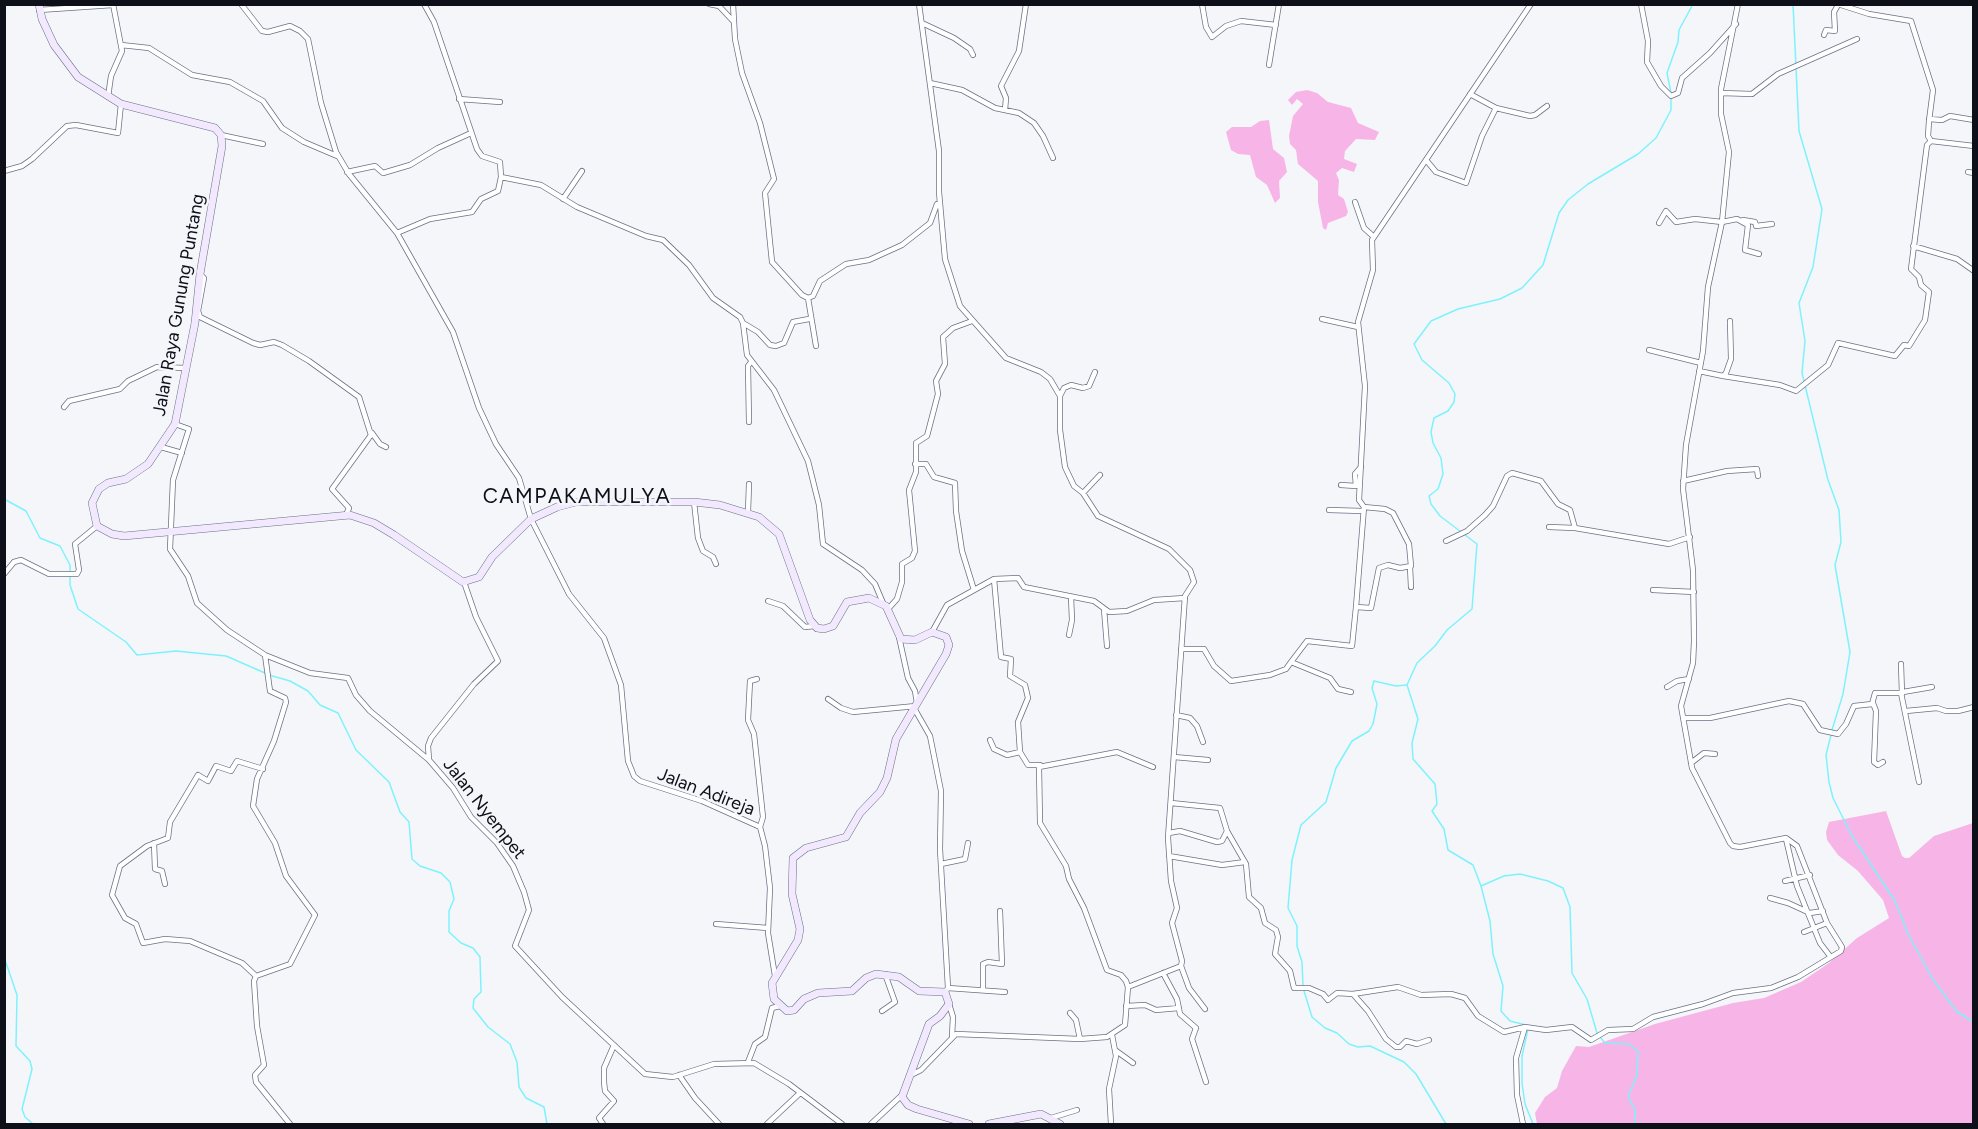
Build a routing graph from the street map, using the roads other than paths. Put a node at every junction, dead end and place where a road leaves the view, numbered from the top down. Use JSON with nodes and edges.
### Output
{"nodes":[{"id":1,"x":241,"y":4,"type":"edge"},
{"id":2,"x":424,"y":4,"type":"edge"},
{"id":3,"x":709,"y":4,"type":"edge"},
{"id":4,"x":733,"y":4,"type":"edge"},
{"id":5,"x":919,"y":4,"type":"edge"},
{"id":6,"x":1026,"y":4,"type":"edge"},
{"id":7,"x":1202,"y":4,"type":"edge"},
{"id":8,"x":1280,"y":4,"type":"edge"},
{"id":9,"x":1531,"y":4,"type":"edge"},
{"id":10,"x":1738,"y":4,"type":"edge"},
{"id":11,"x":113,"y":5,"type":"edge"},
{"id":12,"x":1642,"y":5,"type":"edge"},
{"id":13,"x":1838,"y":5,"type":"edge"},
{"id":14,"x":39,"y":7,"type":"edge"},
{"id":15,"x":734,"y":22,"type":"junction"},
{"id":16,"x":922,"y":23,"type":"junction"},
{"id":17,"x":1736,"y":24,"type":"junction"},
{"id":18,"x":1276,"y":25,"type":"junction"},
{"id":19,"x":1824,"y":35,"type":"dead end"},
{"id":20,"x":1857,"y":39,"type":"dead end"},
{"id":21,"x":121,"y":45,"type":"junction"},
{"id":22,"x":973,"y":55,"type":"dead end"},
{"id":23,"x":1269,"y":65,"type":"dead end"},
{"id":24,"x":930,"y":83,"type":"junction"},
{"id":25,"x":1721,"y":93,"type":"junction"},
{"id":26,"x":1470,"y":94,"type":"junction"},
{"id":27,"x":108,"y":98,"type":"junction"},
{"id":28,"x":459,"y":99,"type":"junction"},
{"id":29,"x":500,"y":102,"type":"dead end"},
{"id":30,"x":121,"y":104,"type":"junction"},
{"id":31,"x":1547,"y":106,"type":"dead end"},
{"id":32,"x":1496,"y":108,"type":"junction"},
{"id":33,"x":1005,"y":110,"type":"junction"},
{"id":34,"x":1929,"y":119,"type":"junction"},
{"id":35,"x":1974,"y":120,"type":"edge"},
{"id":36,"x":471,"y":133,"type":"junction"},
{"id":37,"x":221,"y":135,"type":"junction"},
{"id":38,"x":1931,"y":141,"type":"junction"},
{"id":39,"x":263,"y":144,"type":"dead end"},
{"id":40,"x":1974,"y":146,"type":"edge"},
{"id":41,"x":338,"y":157,"type":"junction"},
{"id":42,"x":1053,"y":158,"type":"dead end"},
{"id":43,"x":1426,"y":160,"type":"junction"},
{"id":44,"x":4,"y":171,"type":"edge"},
{"id":45,"x":582,"y":171,"type":"dead end"},
{"id":46,"x":347,"y":172,"type":"junction"},
{"id":47,"x":501,"y":177,"type":"junction"},
{"id":48,"x":939,"y":192,"type":"junction"},
{"id":49,"x":563,"y":199,"type":"junction"},
{"id":50,"x":1354,"y":202,"type":"dead end"},
{"id":51,"x":1737,"y":219,"type":"junction"},
{"id":52,"x":1722,"y":222,"type":"junction"},
{"id":53,"x":1659,"y":223,"type":"dead end"},
{"id":54,"x":1772,"y":224,"type":"dead end"},
{"id":55,"x":397,"y":233,"type":"junction"},
{"id":56,"x":1374,"y":237,"type":"junction"},
{"id":57,"x":1913,"y":246,"type":"junction"},
{"id":58,"x":1759,"y":254,"type":"dead end"},
{"id":59,"x":1974,"y":271,"type":"edge"},
{"id":60,"x":200,"y":274,"type":"junction"},
{"id":61,"x":808,"y":298,"type":"junction"},
{"id":62,"x":809,"y":319,"type":"junction"},
{"id":63,"x":1322,"y":319,"type":"dead end"},
{"id":64,"x":972,"y":321,"type":"junction"},
{"id":65,"x":1730,"y":321,"type":"dead end"},
{"id":66,"x":743,"y":323,"type":"junction"},
{"id":67,"x":1358,"y":327,"type":"junction"},
{"id":68,"x":816,"y":346,"type":"dead end"},
{"id":69,"x":1649,"y":350,"type":"dead end"},
{"id":70,"x":751,"y":362,"type":"junction"},
{"id":71,"x":1701,"y":363,"type":"junction"},
{"id":72,"x":186,"y":368,"type":"junction"},
{"id":73,"x":1699,"y":371,"type":"junction"},
{"id":74,"x":1095,"y":372,"type":"dead end"},
{"id":75,"x":1724,"y":376,"type":"junction"},
{"id":76,"x":1060,"y":396,"type":"junction"},
{"id":77,"x":64,"y":407,"type":"dead end"},
{"id":78,"x":749,"y":422,"type":"dead end"},
{"id":79,"x":175,"y":423,"type":"junction"},
{"id":80,"x":372,"y":433,"type":"junction"},
{"id":81,"x":161,"y":447,"type":"junction"},
{"id":82,"x":386,"y":447,"type":"dead end"},
{"id":83,"x":182,"y":453,"type":"junction"},
{"id":84,"x":915,"y":464,"type":"junction"},
{"id":85,"x":1362,"y":465,"type":"junction"},
{"id":86,"x":1100,"y":475,"type":"dead end"},
{"id":87,"x":1758,"y":476,"type":"dead end"},
{"id":88,"x":1683,"y":481,"type":"junction"},
{"id":89,"x":749,"y":484,"type":"dead end"},
{"id":90,"x":1341,"y":485,"type":"dead end"},
{"id":91,"x":1083,"y":493,"type":"junction"},
{"id":92,"x":694,"y":502,"type":"junction"},
{"id":93,"x":1364,"y":509,"type":"junction"},
{"id":94,"x":1329,"y":510,"type":"dead end"},
{"id":95,"x":748,"y":513,"type":"junction"},
{"id":96,"x":346,"y":515,"type":"junction"},
{"id":97,"x":531,"y":519,"type":"junction"},
{"id":98,"x":97,"y":526,"type":"junction"},
{"id":99,"x":1549,"y":527,"type":"dead end"},
{"id":100,"x":1575,"y":528,"type":"junction"},
{"id":101,"x":171,"y":531,"type":"junction"},
{"id":102,"x":1690,"y":537,"type":"junction"},
{"id":103,"x":1446,"y":541,"type":"dead end"},
{"id":104,"x":716,"y":564,"type":"dead end"},
{"id":105,"x":1410,"y":567,"type":"junction"},
{"id":106,"x":4,"y":574,"type":"edge"},
{"id":107,"x":994,"y":579,"type":"junction"},
{"id":108,"x":464,"y":582,"type":"junction"},
{"id":109,"x":1411,"y":587,"type":"dead end"},
{"id":110,"x":974,"y":590,"type":"junction"},
{"id":111,"x":1653,"y":590,"type":"dead end"},
{"id":112,"x":1694,"y":592,"type":"junction"},
{"id":113,"x":1071,"y":597,"type":"junction"},
{"id":114,"x":1185,"y":598,"type":"junction"},
{"id":115,"x":768,"y":602,"type":"dead end"},
{"id":116,"x":885,"y":606,"type":"junction"},
{"id":117,"x":1356,"y":607,"type":"junction"},
{"id":118,"x":1104,"y":609,"type":"junction"},
{"id":119,"x":815,"y":626,"type":"junction"},
{"id":120,"x":932,"y":632,"type":"junction"},
{"id":121,"x":1069,"y":635,"type":"dead end"},
{"id":122,"x":899,"y":637,"type":"junction"},
{"id":123,"x":1107,"y":646,"type":"dead end"},
{"id":124,"x":1181,"y":649,"type":"junction"},
{"id":125,"x":266,"y":656,"type":"junction"},
{"id":126,"x":1291,"y":662,"type":"junction"},
{"id":127,"x":1901,"y":664,"type":"dead end"},
{"id":128,"x":757,"y":679,"type":"dead end"},
{"id":129,"x":1689,"y":679,"type":"junction"},
{"id":130,"x":1667,"y":687,"type":"dead end"},
{"id":131,"x":1932,"y":687,"type":"dead end"},
{"id":132,"x":1351,"y":692,"type":"dead end"},
{"id":133,"x":1903,"y":693,"type":"junction"},
{"id":134,"x":828,"y":699,"type":"dead end"},
{"id":135,"x":1873,"y":703,"type":"junction"},
{"id":136,"x":916,"y":706,"type":"junction"},
{"id":137,"x":1974,"y":707,"type":"edge"},
{"id":138,"x":1906,"y":711,"type":"junction"},
{"id":139,"x":1176,"y":715,"type":"junction"},
{"id":140,"x":1683,"y":718,"type":"junction"},
{"id":141,"x":990,"y":740,"type":"dead end"},
{"id":142,"x":1203,"y":742,"type":"dead end"},
{"id":143,"x":1020,"y":752,"type":"junction"},
{"id":144,"x":1715,"y":754,"type":"dead end"},
{"id":145,"x":1174,"y":757,"type":"junction"},
{"id":146,"x":429,"y":760,"type":"junction"},
{"id":147,"x":1208,"y":760,"type":"dead end"},
{"id":148,"x":1883,"y":762,"type":"dead end"},
{"id":149,"x":1691,"y":763,"type":"junction"},
{"id":150,"x":1040,"y":765,"type":"junction"},
{"id":151,"x":1153,"y":767,"type":"dead end"},
{"id":152,"x":262,"y":769,"type":"junction"},
{"id":153,"x":1919,"y":782,"type":"dead end"},
{"id":154,"x":1171,"y":803,"type":"junction"},
{"id":155,"x":760,"y":827,"type":"junction"},
{"id":156,"x":1227,"y":831,"type":"junction"},
{"id":157,"x":1169,"y":833,"type":"junction"},
{"id":158,"x":1786,"y":838,"type":"junction"},
{"id":159,"x":154,"y":843,"type":"junction"},
{"id":160,"x":969,"y":843,"type":"dead end"},
{"id":161,"x":1169,"y":856,"type":"junction"},
{"id":162,"x":1245,"y":861,"type":"junction"},
{"id":163,"x":942,"y":864,"type":"junction"},
{"id":164,"x":1810,"y":875,"type":"junction"},
{"id":165,"x":1795,"y":880,"type":"junction"},
{"id":166,"x":1785,"y":881,"type":"dead end"},
{"id":167,"x":165,"y":884,"type":"dead end"},
{"id":168,"x":1770,"y":898,"type":"dead end"},
{"id":169,"x":1000,"y":911,"type":"dead end"},
{"id":170,"x":1823,"y":911,"type":"junction"},
{"id":171,"x":1808,"y":912,"type":"junction"},
{"id":172,"x":1827,"y":923,"type":"junction"},
{"id":173,"x":716,"y":924,"type":"dead end"},
{"id":174,"x":1815,"y":927,"type":"junction"},
{"id":175,"x":768,"y":928,"type":"junction"},
{"id":176,"x":1804,"y":932,"type":"dead end"},
{"id":177,"x":1830,"y":956,"type":"junction"},
{"id":178,"x":1181,"y":966,"type":"junction"},
{"id":179,"x":1163,"y":973,"type":"junction"},
{"id":180,"x":885,"y":974,"type":"junction"},
{"id":181,"x":256,"y":976,"type":"junction"},
{"id":182,"x":775,"y":976,"type":"junction"},
{"id":183,"x":1128,"y":987,"type":"junction"},
{"id":184,"x":947,"y":990,"type":"junction"},
{"id":185,"x":984,"y":990,"type":"junction"},
{"id":186,"x":1005,"y":992,"type":"dead end"},
{"id":187,"x":1353,"y":994,"type":"junction"},
{"id":188,"x":949,"y":1004,"type":"junction"},
{"id":189,"x":780,"y":1006,"type":"junction"},
{"id":190,"x":1126,"y":1006,"type":"junction"},
{"id":191,"x":1179,"y":1008,"type":"junction"},
{"id":192,"x":1205,"y":1009,"type":"dead end"},
{"id":193,"x":882,"y":1011,"type":"dead end"},
{"id":194,"x":1070,"y":1013,"type":"dead end"},
{"id":195,"x":1525,"y":1027,"type":"junction"},
{"id":196,"x":1112,"y":1035,"type":"junction"},
{"id":197,"x":952,"y":1036,"type":"junction"},
{"id":198,"x":1080,"y":1039,"type":"junction"},
{"id":199,"x":1429,"y":1040,"type":"dead end"},
{"id":200,"x":614,"y":1045,"type":"junction"},
{"id":201,"x":1115,"y":1050,"type":"junction"},
{"id":202,"x":748,"y":1062,"type":"junction"},
{"id":203,"x":1133,"y":1063,"type":"dead end"},
{"id":204,"x":680,"y":1075,"type":"junction"},
{"id":205,"x":909,"y":1076,"type":"junction"},
{"id":206,"x":1206,"y":1082,"type":"dead end"},
{"id":207,"x":800,"y":1093,"type":"junction"},
{"id":208,"x":902,"y":1095,"type":"junction"},
{"id":209,"x":1077,"y":1110,"type":"dead end"},
{"id":210,"x":1052,"y":1118,"type":"junction"},
{"id":211,"x":290,"y":1125,"type":"edge"},
{"id":212,"x":603,"y":1125,"type":"edge"},
{"id":213,"x":719,"y":1125,"type":"edge"},
{"id":214,"x":768,"y":1125,"type":"edge"},
{"id":215,"x":842,"y":1125,"type":"edge"},
{"id":216,"x":871,"y":1125,"type":"edge"},
{"id":217,"x":969,"y":1125,"type":"edge"},
{"id":218,"x":989,"y":1125,"type":"edge"},
{"id":219,"x":1060,"y":1125,"type":"edge"},
{"id":220,"x":1111,"y":1125,"type":"edge"},
{"id":221,"x":1523,"y":1125,"type":"edge"}],
"edges":[{"from":1,"to":41,"type":"street"},
{"from":2,"to":28,"type":"street"},
{"from":3,"to":15,"type":"street"},
{"from":4,"to":15,"type":"street"},
{"from":5,"to":16,"type":"street"},
{"from":6,"to":33,"type":"street"},
{"from":7,"to":18,"type":"street"},
{"from":8,"to":18,"type":"street"},
{"from":9,"to":26,"type":"street"},
{"from":10,"to":17,"type":"street"},
{"from":11,"to":14,"type":"street"},
{"from":11,"to":21,"type":"street"},
{"from":12,"to":17,"type":"street"},
{"from":13,"to":19,"type":"street"},
{"from":13,"to":34,"type":"street"},
{"from":14,"to":27,"type":"street"},
{"from":15,"to":61,"type":"street"},
{"from":16,"to":22,"type":"street"},
{"from":16,"to":24,"type":"street"},
{"from":17,"to":25,"type":"street"},
{"from":18,"to":23,"type":"street"},
{"from":20,"to":25,"type":"street"},
{"from":21,"to":27,"type":"street"},
{"from":21,"to":41,"type":"street"},
{"from":24,"to":33,"type":"street"},
{"from":24,"to":48,"type":"street"},
{"from":25,"to":52,"type":"street"},
{"from":26,"to":32,"type":"street"},
{"from":26,"to":43,"type":"street"},
{"from":27,"to":30,"type":"street"},
{"from":28,"to":29,"type":"street"},
{"from":28,"to":36,"type":"street"},
{"from":30,"to":37,"type":"street"},
{"from":30,"to":44,"type":"street"},
{"from":31,"to":32,"type":"street"},
{"from":32,"to":43,"type":"street"},
{"from":33,"to":42,"type":"street"},
{"from":34,"to":35,"type":"street"},
{"from":34,"to":38,"type":"street"},
{"from":36,"to":46,"type":"street"},
{"from":36,"to":47,"type":"street"},
{"from":37,"to":39,"type":"street"},
{"from":37,"to":60,"type":"street","name":"Jalan Raya Gunung Puntang"},
{"from":38,"to":40,"type":"street"},
{"from":38,"to":57,"type":"street"},
{"from":41,"to":46,"type":"street"},
{"from":43,"to":56,"type":"street"},
{"from":45,"to":49,"type":"street"},
{"from":46,"to":55,"type":"street"},
{"from":47,"to":49,"type":"street"},
{"from":47,"to":55,"type":"street"},
{"from":48,"to":61,"type":"street"},
{"from":48,"to":64,"type":"street"},
{"from":49,"to":66,"type":"street"},
{"from":50,"to":56,"type":"street"},
{"from":51,"to":52,"type":"street"},
{"from":51,"to":54,"type":"street"},
{"from":51,"to":58,"type":"street"},
{"from":52,"to":53,"type":"street"},
{"from":52,"to":71,"type":"street"},
{"from":55,"to":97,"type":"street"},
{"from":56,"to":67,"type":"street"},
{"from":57,"to":59,"type":"street"},
{"from":57,"to":75,"type":"street"},
{"from":60,"to":72,"type":"street","name":"Jalan Raya Gunung Puntang"},
{"from":60,"to":80,"type":"street"},
{"from":61,"to":62,"type":"street"},
{"from":62,"to":66,"type":"street"},
{"from":62,"to":68,"type":"street"},
{"from":63,"to":67,"type":"street"},
{"from":64,"to":76,"type":"street"},
{"from":64,"to":84,"type":"street"},
{"from":65,"to":75,"type":"street"},
{"from":66,"to":70,"type":"street"},
{"from":67,"to":85,"type":"street"},
{"from":69,"to":71,"type":"street"},
{"from":70,"to":78,"type":"street"},
{"from":70,"to":116,"type":"street"},
{"from":71,"to":73,"type":"street"},
{"from":72,"to":77,"type":"street"},
{"from":72,"to":79,"type":"street","name":"Jalan Raya Gunung Puntang"},
{"from":73,"to":75,"type":"street"},
{"from":73,"to":88,"type":"street"},
{"from":74,"to":76,"type":"street"},
{"from":76,"to":91,"type":"street"},
{"from":79,"to":81,"type":"street","name":"Jalan Raya Gunung Puntang"},
{"from":79,"to":83,"type":"street","name":"Jalan Nyempet"},
{"from":80,"to":82,"type":"street"},
{"from":80,"to":96,"type":"street"},
{"from":81,"to":83,"type":"street"},
{"from":81,"to":98,"type":"street","name":"Jalan Raya Gunung Puntang"},
{"from":83,"to":101,"type":"street","name":"Jalan Nyempet"},
{"from":84,"to":110,"type":"street"},
{"from":84,"to":116,"type":"street"},
{"from":85,"to":90,"type":"street"},
{"from":85,"to":93,"type":"street"},
{"from":86,"to":91,"type":"street"},
{"from":87,"to":88,"type":"street"},
{"from":88,"to":102,"type":"street"},
{"from":89,"to":95,"type":"street"},
{"from":91,"to":114,"type":"street"},
{"from":92,"to":95,"type":"street"},
{"from":92,"to":97,"type":"street"},
{"from":92,"to":104,"type":"street"},
{"from":93,"to":94,"type":"street"},
{"from":93,"to":105,"type":"street"},
{"from":93,"to":117,"type":"street"},
{"from":95,"to":119,"type":"street"},
{"from":96,"to":101,"type":"street"},
{"from":96,"to":108,"type":"street"},
{"from":97,"to":108,"type":"street"},
{"from":97,"to":155,"type":"street","name":"Jalan Adireja"},
{"from":98,"to":101,"type":"street"},
{"from":98,"to":106,"type":"street"},
{"from":99,"to":100,"type":"street"},
{"from":100,"to":102,"type":"street"},
{"from":100,"to":103,"type":"street"},
{"from":101,"to":125,"type":"street","name":"Jalan Nyempet"},
{"from":102,"to":112,"type":"street"},
{"from":105,"to":109,"type":"street"},
{"from":105,"to":117,"type":"street"},
{"from":107,"to":110,"type":"street"},
{"from":107,"to":113,"type":"street"},
{"from":107,"to":143,"type":"street"},
{"from":108,"to":146,"type":"street"},
{"from":110,"to":120,"type":"street"},
{"from":111,"to":112,"type":"street"},
{"from":112,"to":129,"type":"street"},
{"from":113,"to":118,"type":"street"},
{"from":113,"to":121,"type":"street"},
{"from":114,"to":118,"type":"street"},
{"from":114,"to":124,"type":"street"},
{"from":115,"to":119,"type":"street"},
{"from":116,"to":119,"type":"street"},
{"from":116,"to":122,"type":"street"},
{"from":117,"to":126,"type":"street"},
{"from":118,"to":123,"type":"street"},
{"from":120,"to":122,"type":"street"},
{"from":120,"to":136,"type":"street"},
{"from":122,"to":136,"type":"street"},
{"from":124,"to":126,"type":"street"},
{"from":124,"to":139,"type":"street"},
{"from":125,"to":146,"type":"street","name":"Jalan Nyempet"},
{"from":125,"to":152,"type":"street"},
{"from":126,"to":132,"type":"street"},
{"from":127,"to":133,"type":"street"},
{"from":128,"to":155,"type":"street"},
{"from":129,"to":130,"type":"street"},
{"from":129,"to":140,"type":"street"},
{"from":131,"to":133,"type":"street"},
{"from":133,"to":135,"type":"street"},
{"from":133,"to":138,"type":"street"},
{"from":134,"to":136,"type":"street"},
{"from":135,"to":140,"type":"street"},
{"from":135,"to":148,"type":"street"},
{"from":136,"to":163,"type":"street"},
{"from":136,"to":182,"type":"street"},
{"from":137,"to":138,"type":"street"},
{"from":138,"to":153,"type":"street"},
{"from":139,"to":142,"type":"street"},
{"from":139,"to":145,"type":"street"},
{"from":140,"to":149,"type":"street"},
{"from":141,"to":143,"type":"street"},
{"from":143,"to":150,"type":"street"},
{"from":144,"to":149,"type":"street"},
{"from":145,"to":147,"type":"street"},
{"from":145,"to":154,"type":"street"},
{"from":146,"to":200,"type":"street","name":"Jalan Nyempet"},
{"from":149,"to":158,"type":"street"},
{"from":150,"to":151,"type":"street"},
{"from":150,"to":183,"type":"street"},
{"from":152,"to":159,"type":"street"},
{"from":152,"to":181,"type":"street"},
{"from":154,"to":156,"type":"street"},
{"from":154,"to":157,"type":"street"},
{"from":155,"to":175,"type":"street","name":"Jalan Adireja"},
{"from":156,"to":157,"type":"street"},
{"from":156,"to":162,"type":"street"},
{"from":157,"to":161,"type":"street"},
{"from":158,"to":164,"type":"street"},
{"from":158,"to":165,"type":"street"},
{"from":159,"to":167,"type":"street"},
{"from":159,"to":181,"type":"street"},
{"from":160,"to":163,"type":"street"},
{"from":161,"to":162,"type":"street"},
{"from":161,"to":178,"type":"street"},
{"from":162,"to":187,"type":"street"},
{"from":163,"to":184,"type":"street"},
{"from":164,"to":165,"type":"street"},
{"from":164,"to":170,"type":"street"},
{"from":165,"to":166,"type":"street"},
{"from":165,"to":171,"type":"street"},
{"from":168,"to":171,"type":"street"},
{"from":169,"to":185,"type":"street"},
{"from":170,"to":171,"type":"street"},
{"from":170,"to":172,"type":"street"},
{"from":171,"to":174,"type":"street"},
{"from":172,"to":174,"type":"street"},
{"from":172,"to":177,"type":"street"},
{"from":173,"to":175,"type":"street"},
{"from":174,"to":176,"type":"street"},
{"from":174,"to":177,"type":"street"},
{"from":175,"to":182,"type":"street","name":"Jalan Adireja"},
{"from":177,"to":195,"type":"street"},
{"from":178,"to":179,"type":"street"},
{"from":178,"to":192,"type":"street"},
{"from":179,"to":183,"type":"street"},
{"from":179,"to":191,"type":"street"},
{"from":180,"to":184,"type":"street"},
{"from":180,"to":189,"type":"street"},
{"from":180,"to":193,"type":"street"},
{"from":181,"to":211,"type":"street"},
{"from":182,"to":189,"type":"street"},
{"from":183,"to":190,"type":"street"},
{"from":184,"to":185,"type":"street"},
{"from":184,"to":188,"type":"street"},
{"from":185,"to":186,"type":"street"},
{"from":187,"to":195,"type":"street"},
{"from":187,"to":199,"type":"street"},
{"from":188,"to":197,"type":"street"},
{"from":188,"to":205,"type":"street"},
{"from":189,"to":202,"type":"street"},
{"from":190,"to":191,"type":"street"},
{"from":190,"to":196,"type":"street"},
{"from":191,"to":206,"type":"street"},
{"from":194,"to":198,"type":"street"},
{"from":195,"to":221,"type":"street"},
{"from":196,"to":198,"type":"street"},
{"from":196,"to":201,"type":"street"},
{"from":197,"to":198,"type":"street"},
{"from":197,"to":205,"type":"street"},
{"from":200,"to":204,"type":"street","name":"Jalan Nyempet"},
{"from":200,"to":212,"type":"street"},
{"from":201,"to":203,"type":"street"},
{"from":201,"to":220,"type":"street"},
{"from":202,"to":204,"type":"street","name":"Jalan Nyempet"},
{"from":202,"to":207,"type":"street","name":"Jalan Nyempet"},
{"from":204,"to":213,"type":"street"},
{"from":205,"to":208,"type":"street"},
{"from":207,"to":214,"type":"street"},
{"from":207,"to":215,"type":"street","name":"Jalan Nyempet"},
{"from":208,"to":216,"type":"street"},
{"from":208,"to":217,"type":"street"},
{"from":209,"to":210,"type":"street"},
{"from":210,"to":218,"type":"street"},
{"from":210,"to":219,"type":"street"}]}
